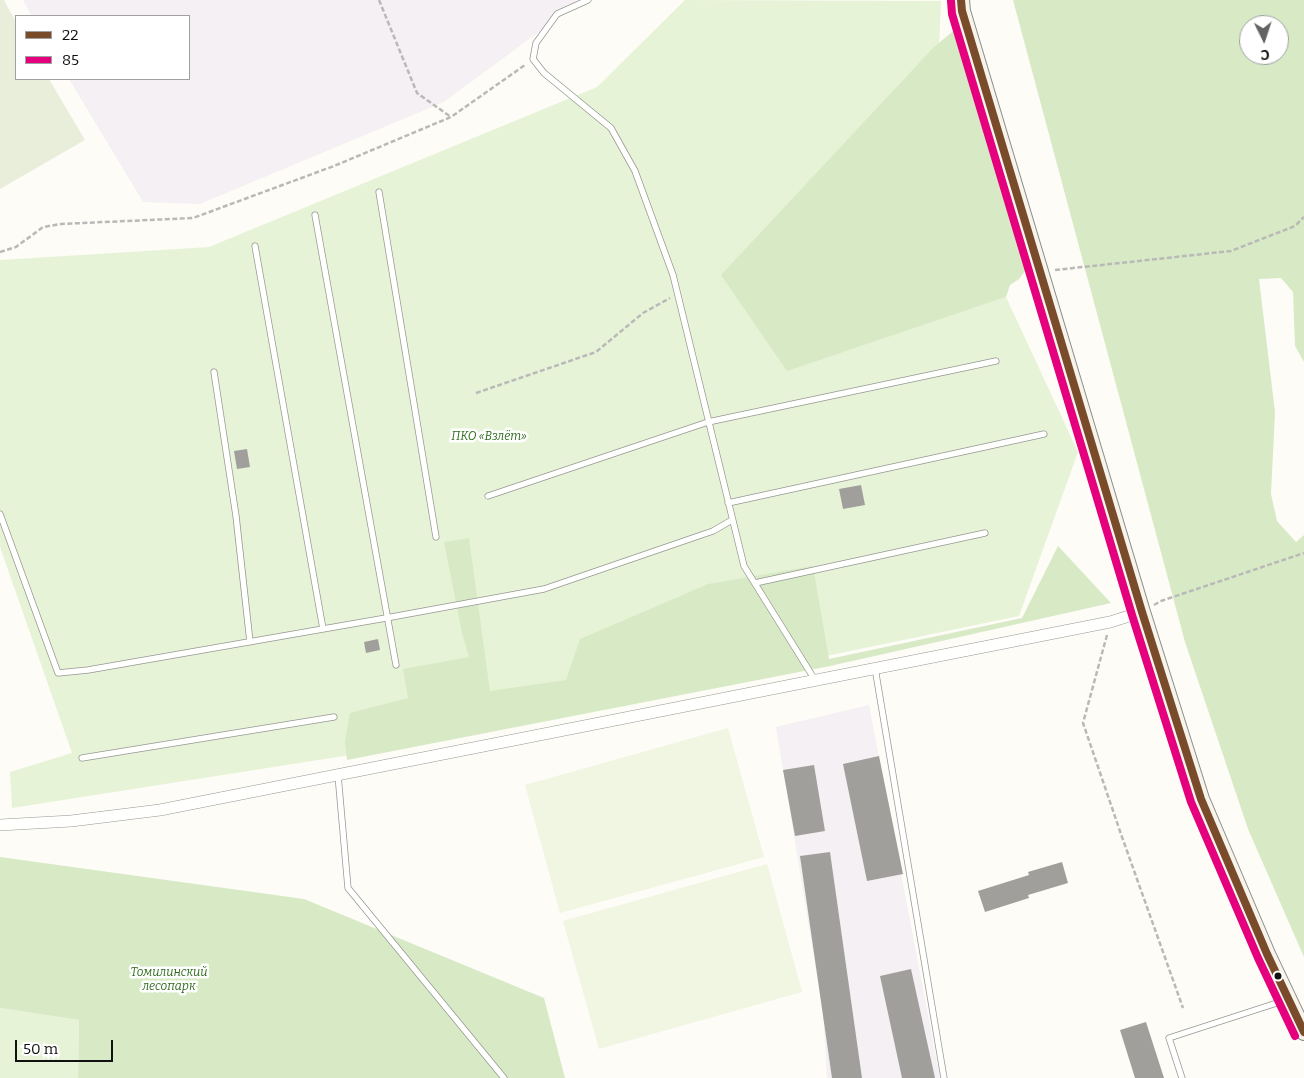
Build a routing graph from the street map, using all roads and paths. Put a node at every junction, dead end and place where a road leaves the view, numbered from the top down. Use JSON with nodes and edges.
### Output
{"nodes":[{"id":1,"x":379,"y":0,"type":"edge"},
{"id":2,"x":588,"y":0,"type":"edge"},
{"id":3,"x":961,"y":0,"type":"edge"},
{"id":4,"x":533,"y":60,"type":"junction"},
{"id":5,"x":451,"y":117,"type":"junction"},
{"id":6,"x":379,"y":192,"type":"dead end"},
{"id":7,"x":315,"y":215,"type":"dead end"},
{"id":8,"x":1304,"y":218,"type":"edge"},
{"id":9,"x":255,"y":246,"type":"dead end"},
{"id":10,"x":0,"y":252,"type":"edge"},
{"id":11,"x":1041,"y":271,"type":"junction"},
{"id":12,"x":677,"y":294,"type":"junction"},
{"id":13,"x":996,"y":361,"type":"dead end"},
{"id":14,"x":214,"y":372,"type":"dead end"},
{"id":15,"x":476,"y":393,"type":"dead end"},
{"id":16,"x":708,"y":422,"type":"junction"},
{"id":17,"x":1044,"y":434,"type":"dead end"},
{"id":18,"x":488,"y":496,"type":"dead end"},
{"id":19,"x":728,"y":503,"type":"junction"},
{"id":20,"x":0,"y":514,"type":"edge"},
{"id":21,"x":732,"y":520,"type":"junction"},
{"id":22,"x":985,"y":533,"type":"dead end"},
{"id":23,"x":436,"y":537,"type":"dead end"},
{"id":24,"x":1304,"y":553,"type":"edge"},
{"id":25,"x":755,"y":583,"type":"junction"},
{"id":26,"x":1142,"y":612,"type":"junction"},
{"id":27,"x":386,"y":618,"type":"junction"},
{"id":28,"x":1110,"y":622,"type":"junction"},
{"id":29,"x":322,"y":629,"type":"junction"},
{"id":30,"x":250,"y":642,"type":"junction"},
{"id":31,"x":396,"y":665,"type":"dead end"},
{"id":32,"x":874,"y":668,"type":"junction"},
{"id":33,"x":815,"y":680,"type":"junction"},
{"id":34,"x":334,"y":717,"type":"dead end"},
{"id":35,"x":82,"y":758,"type":"dead end"},
{"id":36,"x":338,"y":774,"type":"junction"},
{"id":37,"x":0,"y":826,"type":"edge"},
{"id":38,"x":1288,"y":999,"type":"junction"},
{"id":39,"x":1183,"y":1008,"type":"dead end"},
{"id":40,"x":1304,"y":1032,"type":"edge"},
{"id":41,"x":504,"y":1078,"type":"edge"},
{"id":42,"x":944,"y":1078,"type":"edge"},
{"id":43,"x":1182,"y":1078,"type":"edge"}],
"edges":[{"from":1,"to":5,"type":"path"},
{"from":2,"to":4,"type":"lane"},
{"from":3,"to":11,"type":"main road"},
{"from":4,"to":5,"type":"path"},
{"from":4,"to":12,"type":"lane"},
{"from":5,"to":10,"type":"path"},
{"from":6,"to":23,"type":"lane"},
{"from":7,"to":27,"type":"lane"},
{"from":8,"to":11,"type":"path"},
{"from":9,"to":29,"type":"lane"},
{"from":11,"to":26,"type":"main road"},
{"from":12,"to":15,"type":"path"},
{"from":12,"to":16,"type":"lane"},
{"from":13,"to":16,"type":"lane"},
{"from":14,"to":30,"type":"lane"},
{"from":16,"to":18,"type":"lane"},
{"from":16,"to":19,"type":"lane"},
{"from":17,"to":19,"type":"lane"},
{"from":19,"to":21,"type":"lane"},
{"from":20,"to":30,"type":"lane"},
{"from":21,"to":25,"type":"lane"},
{"from":21,"to":27,"type":"lane"},
{"from":22,"to":25,"type":"lane"},
{"from":24,"to":26,"type":"path"},
{"from":25,"to":33,"type":"lane"},
{"from":26,"to":28,"type":"street"},
{"from":26,"to":38,"type":"main road"},
{"from":27,"to":29,"type":"lane"},
{"from":27,"to":31,"type":"lane"},
{"from":28,"to":32,"type":"street"},
{"from":28,"to":39,"type":"path"},
{"from":29,"to":30,"type":"lane"},
{"from":32,"to":33,"type":"street"},
{"from":32,"to":42,"type":"lane"},
{"from":33,"to":36,"type":"street"},
{"from":34,"to":35,"type":"lane"},
{"from":36,"to":37,"type":"street"},
{"from":36,"to":41,"type":"lane"},
{"from":38,"to":40,"type":"main road"},
{"from":38,"to":43,"type":"lane"}]}
